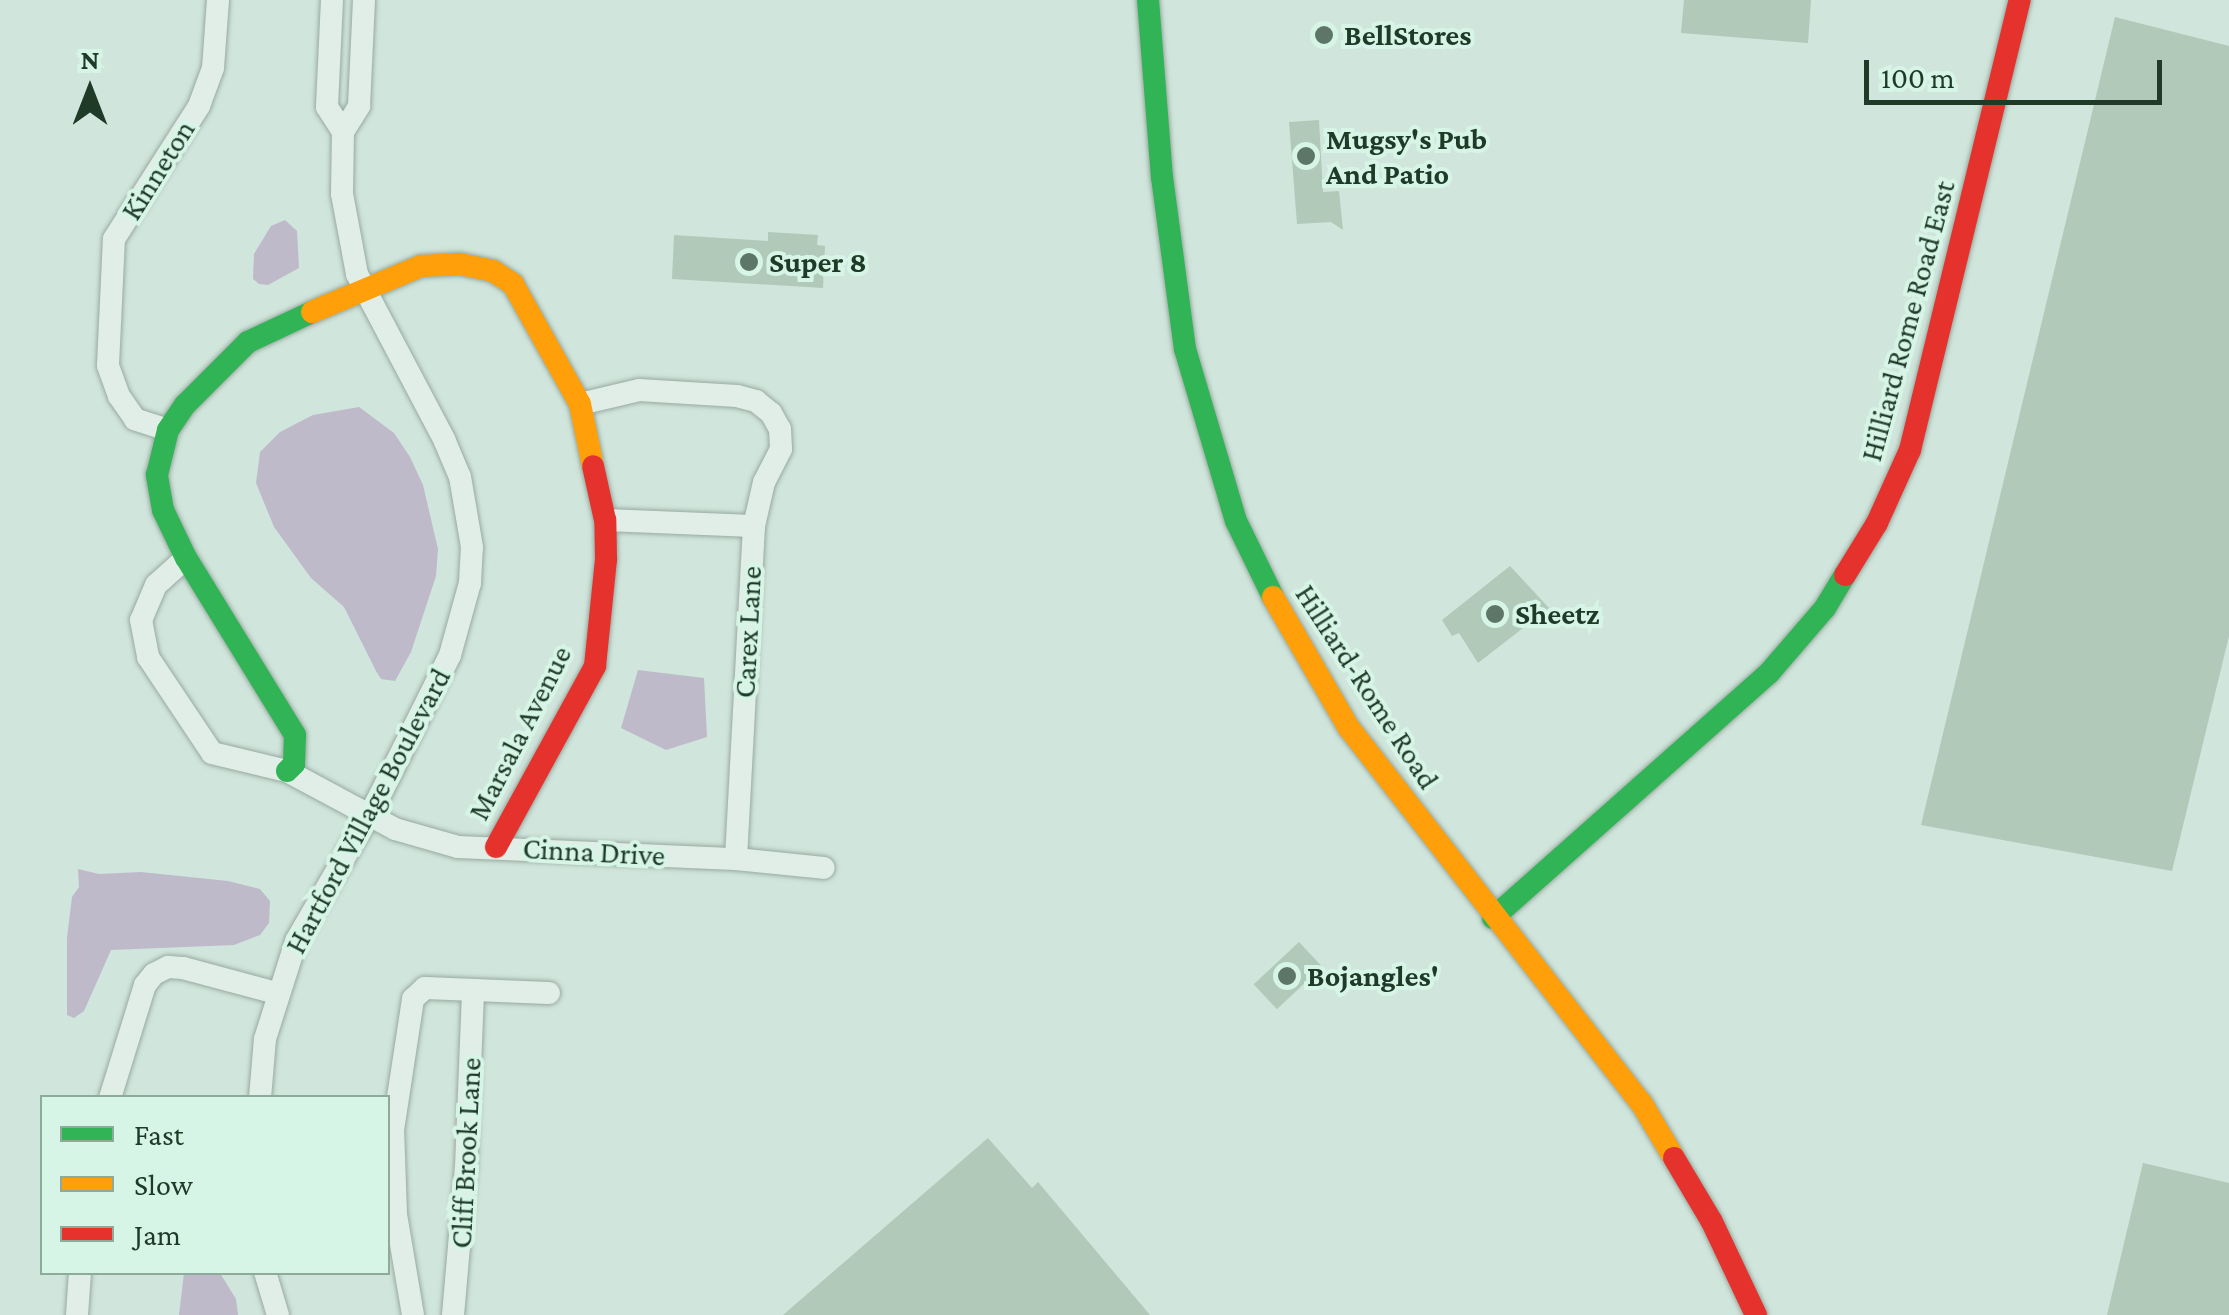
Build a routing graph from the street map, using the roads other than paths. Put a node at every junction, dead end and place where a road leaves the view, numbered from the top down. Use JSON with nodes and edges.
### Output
{"nodes":[{"id":1,"x":218,"y":0,"type":"edge"},
{"id":2,"x":332,"y":0,"type":"edge"},
{"id":3,"x":364,"y":0,"type":"edge"},
{"id":4,"x":1148,"y":0,"type":"edge"},
{"id":5,"x":2020,"y":0,"type":"edge"},
{"id":6,"x":344,"y":132,"type":"junction"},
{"id":7,"x":364,"y":289,"type":"junction"},
{"id":8,"x":580,"y":404,"type":"junction"},
{"id":9,"x":168,"y":430,"type":"junction"},
{"id":10,"x":605,"y":520,"type":"junction"},
{"id":11,"x":754,"y":526,"type":"junction"},
{"id":12,"x":186,"y":558,"type":"junction"},
{"id":13,"x":287,"y":771,"type":"junction"},
{"id":14,"x":368,"y":815,"type":"junction"},
{"id":15,"x":496,"y":847,"type":"junction"},
{"id":16,"x":736,"y":859,"type":"junction"},
{"id":17,"x":824,"y":868,"type":"dead end"},
{"id":18,"x":1492,"y":918,"type":"junction"},
{"id":19,"x":473,"y":990,"type":"junction"},
{"id":20,"x":549,"y":993,"type":"dead end"},
{"id":21,"x":276,"y":994,"type":"junction"},
{"id":22,"x":111,"y":1095,"type":"edge"},
{"id":23,"x":260,"y":1095,"type":"edge"},
{"id":24,"x":80,"y":1275,"type":"edge"},
{"id":25,"x":266,"y":1275,"type":"edge"},
{"id":26,"x":77,"y":1315,"type":"edge"},
{"id":27,"x":278,"y":1315,"type":"edge"},
{"id":28,"x":413,"y":1315,"type":"edge"},
{"id":29,"x":453,"y":1315,"type":"edge"},
{"id":30,"x":1756,"y":1315,"type":"edge"}],
"edges":[{"from":1,"to":9,"type":"street","name":"Kinneton"},
{"from":2,"to":6,"type":"street","name":"Hartford Village Boulevard"},
{"from":3,"to":6,"type":"street","name":"Hartford Village Boulevard"},
{"from":4,"to":18,"type":"street","name":"Hilliard-Rome Road"},
{"from":5,"to":18,"type":"street","name":"Hilliard Rome Road East"},
{"from":6,"to":7,"type":"street","name":"Hartford Village Boulevard"},
{"from":7,"to":8,"type":"street","name":"Marsala Avenue"},
{"from":7,"to":9,"type":"street","name":"Marsala Avenue"},
{"from":7,"to":14,"type":"street","name":"Hartford Village Boulevard"},
{"from":8,"to":10,"type":"street","name":"Marsala Avenue"},
{"from":8,"to":11,"type":"street","name":"Carex Lane"},
{"from":9,"to":12,"type":"street"},
{"from":10,"to":11,"type":"street"},
{"from":10,"to":15,"type":"street","name":"Marsala Avenue"},
{"from":11,"to":16,"type":"street","name":"Carex Lane"},
{"from":12,"to":13,"type":"street"},
{"from":12,"to":13,"type":"street","name":"Cinna Drive"},
{"from":13,"to":14,"type":"street","name":"Cinna Drive"},
{"from":14,"to":15,"type":"street","name":"Cinna Drive"},
{"from":14,"to":21,"type":"street","name":"Hartford Village Boulevard"},
{"from":15,"to":16,"type":"street","name":"Cinna Drive"},
{"from":16,"to":17,"type":"street","name":"Cinna Drive"},
{"from":18,"to":30,"type":"street","name":"Hilliard-Rome Road"},
{"from":19,"to":20,"type":"street"},
{"from":19,"to":28,"type":"street"},
{"from":19,"to":29,"type":"street","name":"Cliff Brook Lane"},
{"from":21,"to":22,"type":"street"},
{"from":21,"to":23,"type":"street","name":"Hartford Village Boulevard"},
{"from":24,"to":26,"type":"street"},
{"from":25,"to":27,"type":"street"}]}
